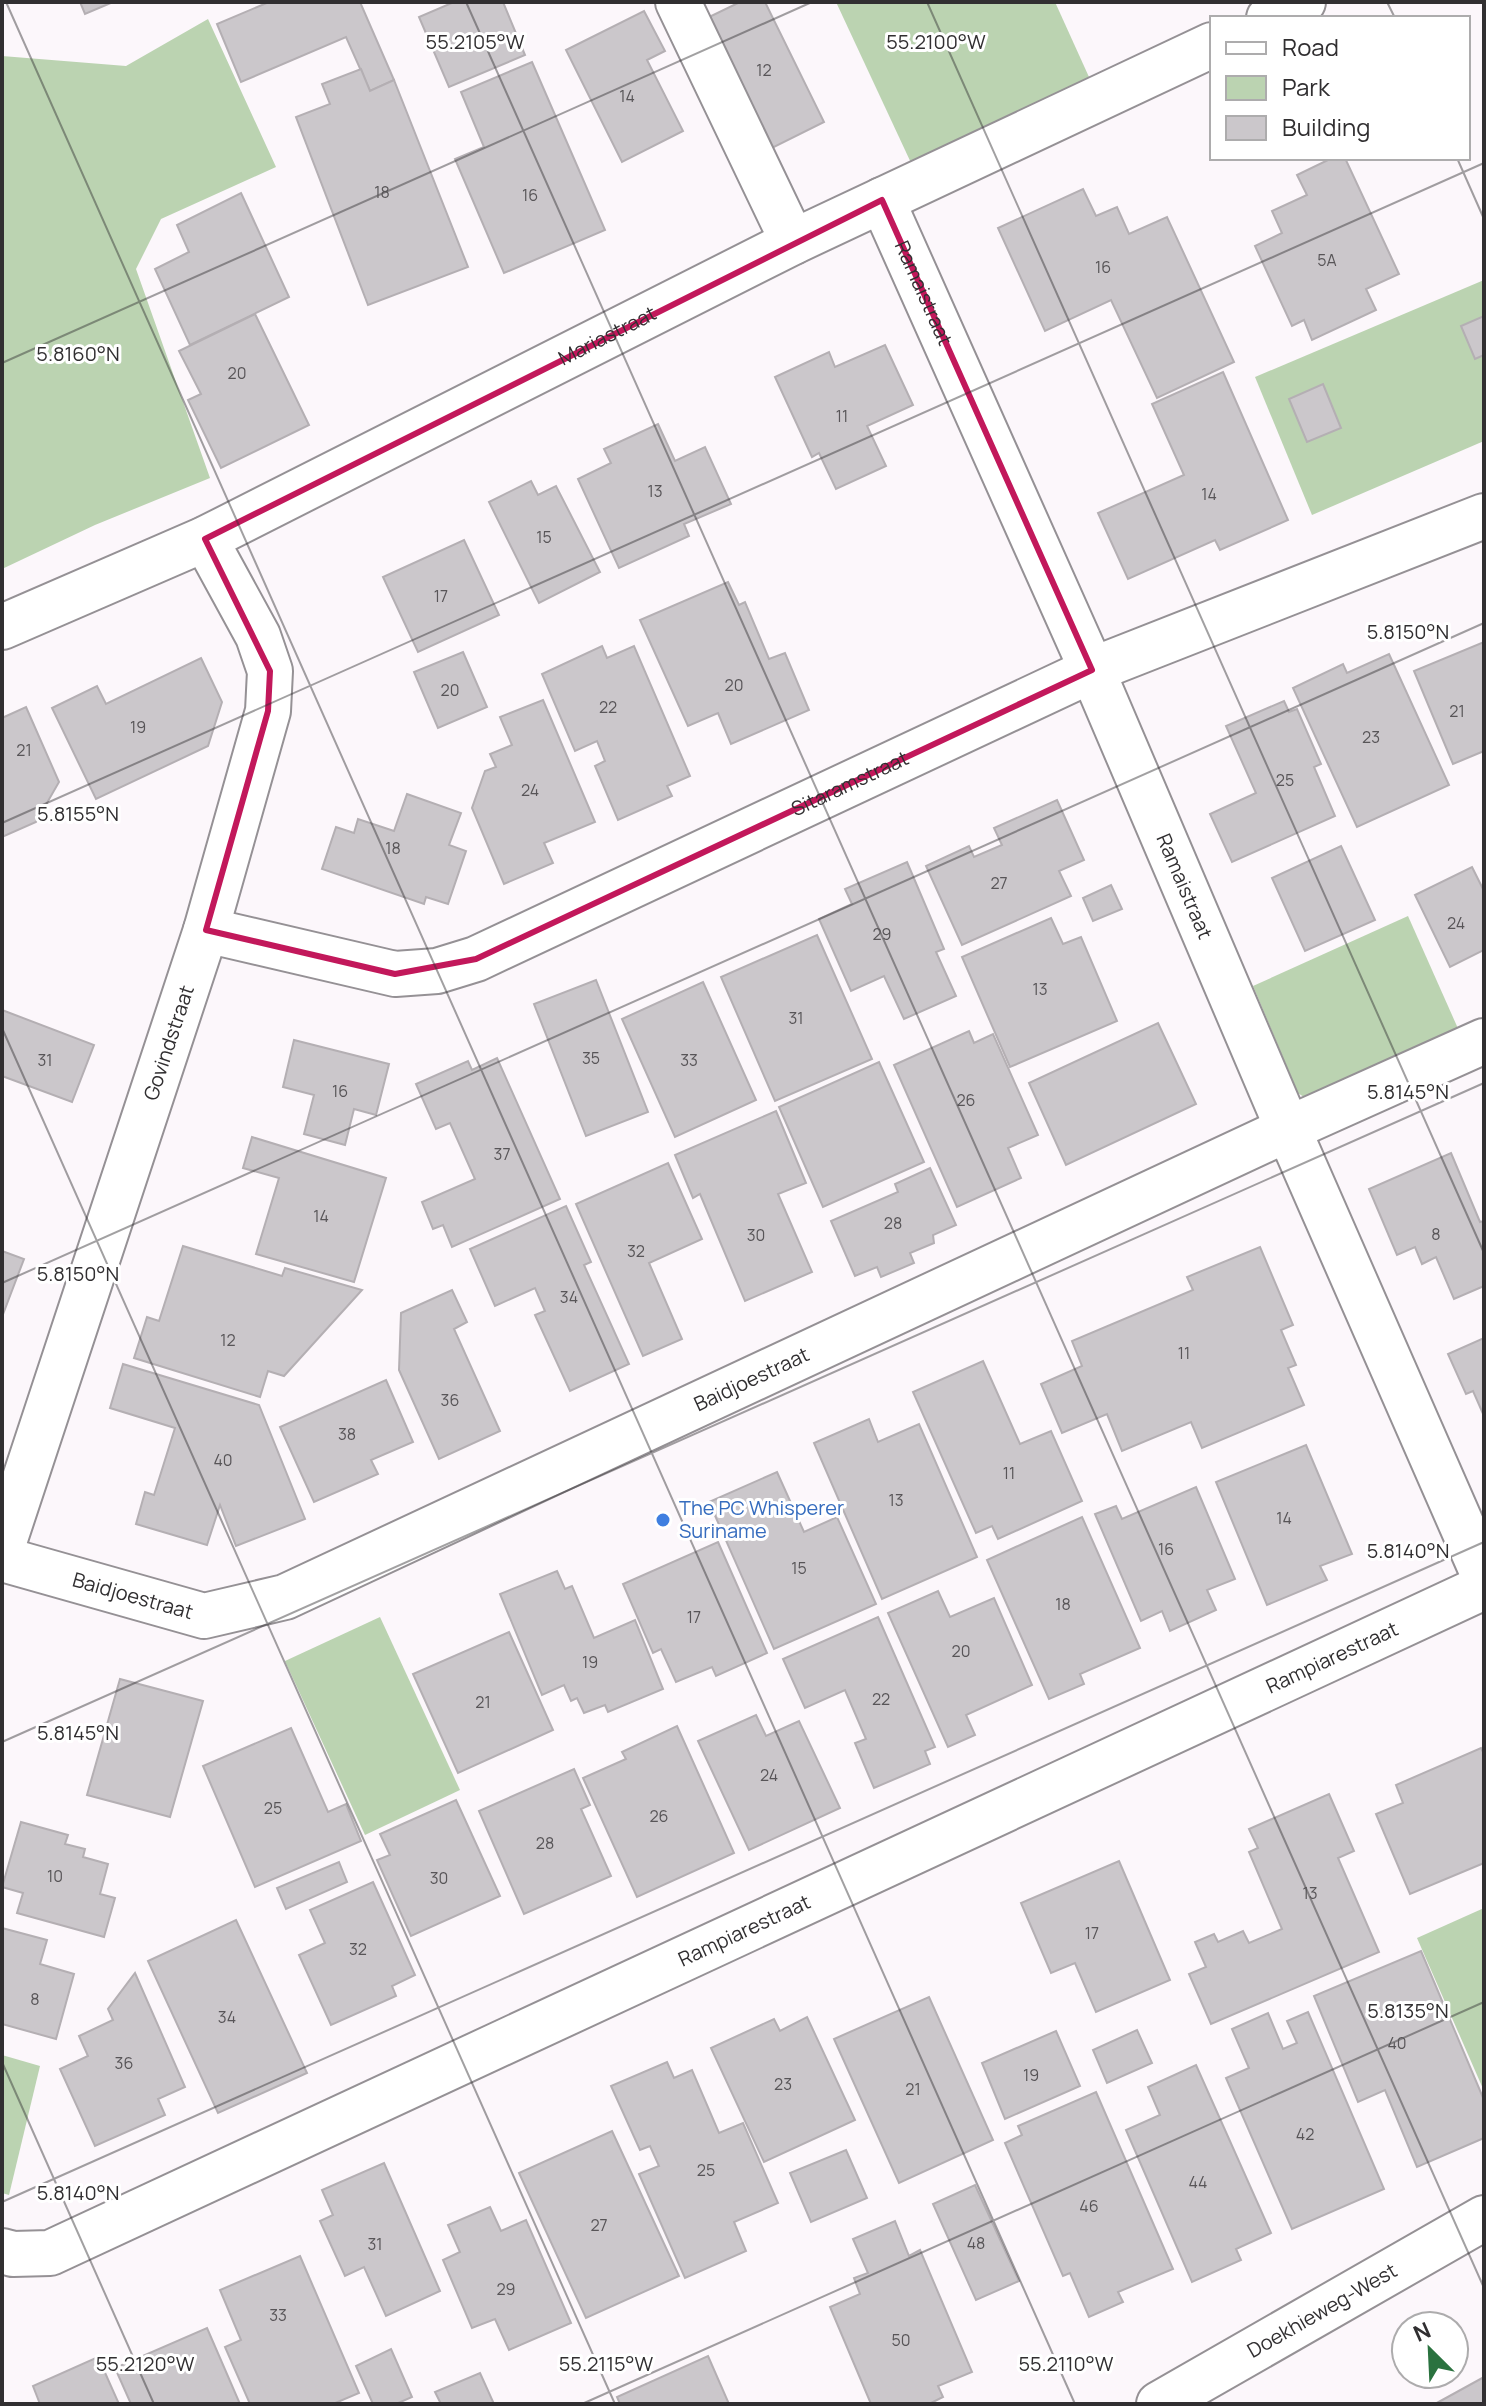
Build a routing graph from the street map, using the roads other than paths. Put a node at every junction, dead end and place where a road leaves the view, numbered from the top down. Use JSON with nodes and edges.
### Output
{"nodes":[{"id":1,"x":678,"y":2,"type":"edge"},
{"id":2,"x":1303,"y":2,"type":"edge"},
{"id":3,"x":1273,"y":16,"type":"edge"},
{"id":4,"x":1210,"y":46,"type":"edge"},
{"id":5,"x":882,"y":200,"type":"junction"},
{"id":6,"x":793,"y":242,"type":"junction"},
{"id":7,"x":1484,"y":516,"type":"edge"},
{"id":8,"x":205,"y":539,"type":"junction"},
{"id":9,"x":2,"y":627,"type":"edge"},
{"id":10,"x":1092,"y":670,"type":"junction"},
{"id":11,"x":206,"y":930,"type":"junction"},
{"id":12,"x":1484,"y":1041,"type":"edge"},
{"id":13,"x":1288,"y":1129,"type":"junction"},
{"id":14,"x":2,"y":1548,"type":"edge"},
{"id":15,"x":2,"y":1559,"type":"edge"},
{"id":16,"x":1484,"y":1576,"type":"edge"},
{"id":17,"x":1484,"y":1587,"type":"edge"},
{"id":18,"x":1480,"y":2232,"type":"edge"},
{"id":19,"x":2,"y":2251,"type":"edge"},
{"id":20,"x":1159,"y":2404,"type":"edge"}],
"edges":[{"from":1,"to":6,"type":"street"},
{"from":2,"to":3,"type":"street"},
{"from":4,"to":5,"type":"street","name":"Mariastraat"},
{"from":5,"to":6,"type":"street","name":"Mariastraat"},
{"from":5,"to":10,"type":"street","name":"Ramaistraat"},
{"from":6,"to":8,"type":"street","name":"Mariastraat"},
{"from":7,"to":10,"type":"street","name":"Sitaramstraat"},
{"from":8,"to":9,"type":"street","name":"Mariastraat"},
{"from":8,"to":11,"type":"street","name":"Govindstraat"},
{"from":10,"to":11,"type":"street","name":"Sitaramstraat"},
{"from":10,"to":13,"type":"street","name":"Ramaistraat"},
{"from":11,"to":14,"type":"street","name":"Govindstraat"},
{"from":12,"to":13,"type":"street","name":"Baidjoestraat"},
{"from":13,"to":15,"type":"street","name":"Baidjoestraat"},
{"from":13,"to":16,"type":"street","name":"Ramaistraat"},
{"from":17,"to":19,"type":"street","name":"Rampiarestraat"},
{"from":18,"to":20,"type":"street","name":"Doekhieweg-West"}]}
